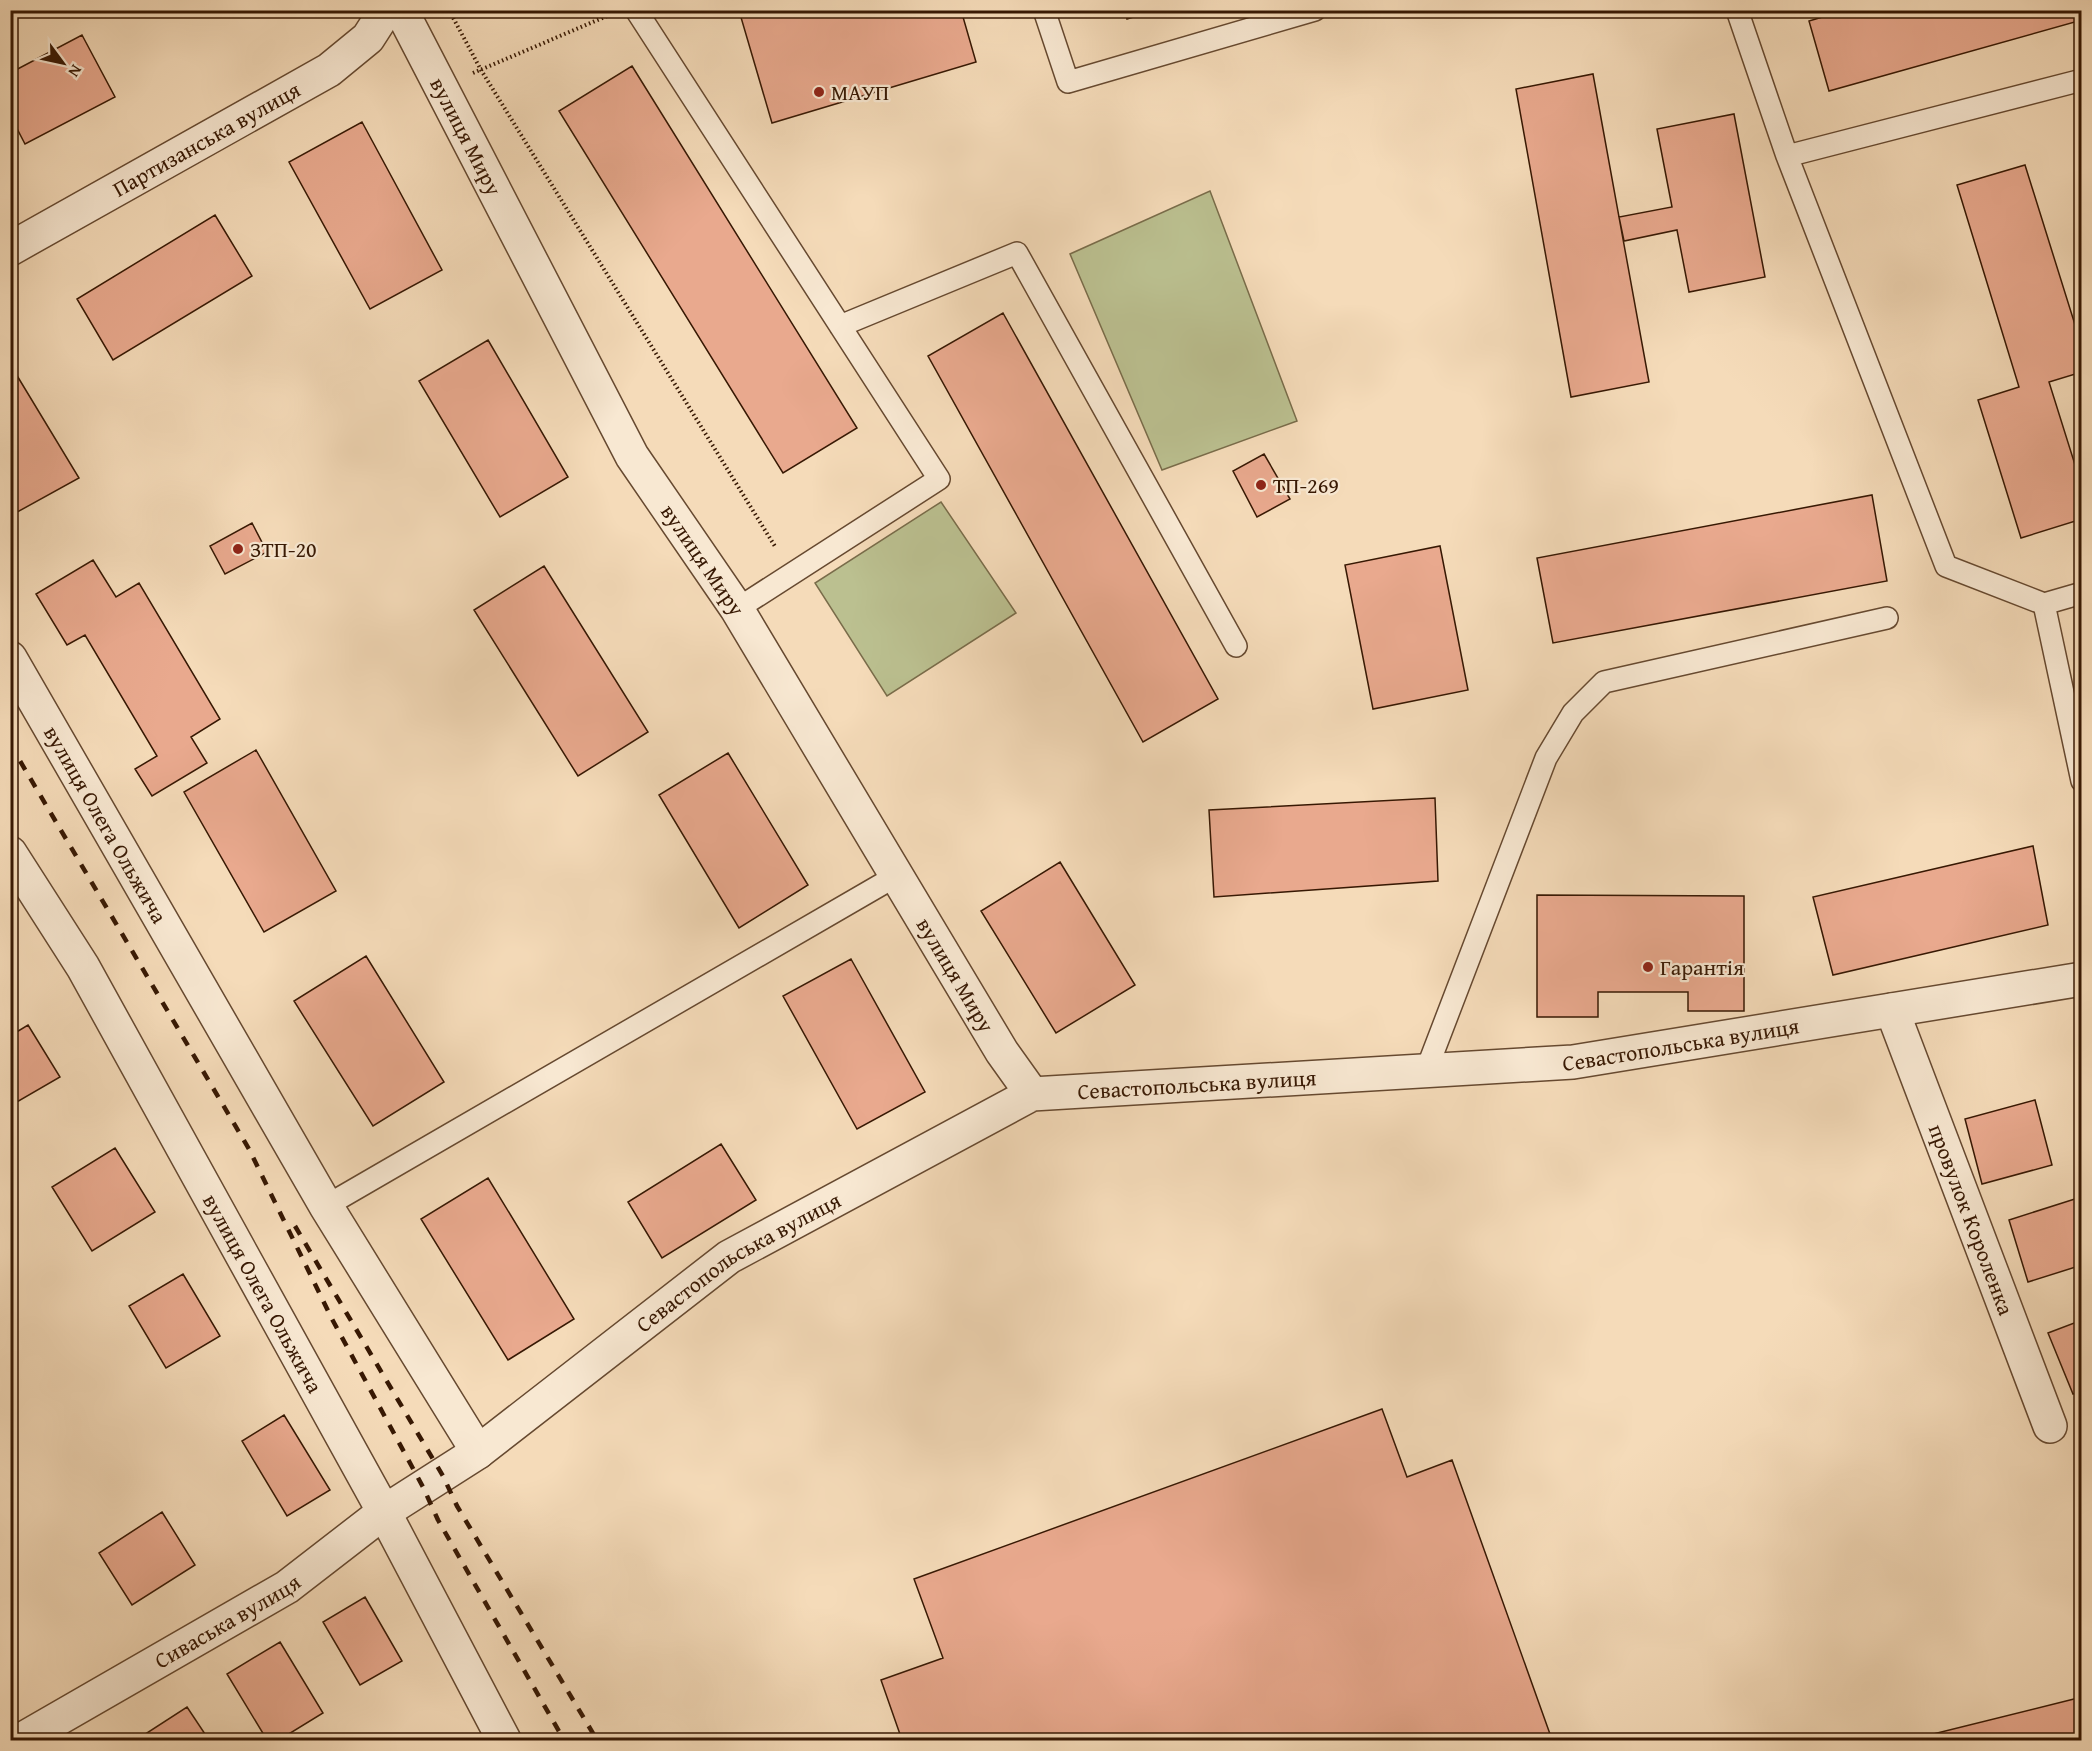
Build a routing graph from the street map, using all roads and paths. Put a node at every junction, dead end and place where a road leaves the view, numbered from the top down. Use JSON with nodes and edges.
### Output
{"nodes":[{"id":1,"x":386,"y":10,"type":"edge"},
{"id":2,"x":401,"y":10,"type":"edge"},
{"id":3,"x":449,"y":10,"type":"edge"},
{"id":4,"x":636,"y":10,"type":"edge"},
{"id":5,"x":1044,"y":10,"type":"edge"},
{"id":6,"x":1315,"y":10,"type":"edge"},
{"id":7,"x":1737,"y":10,"type":"edge"},
{"id":8,"x":608,"y":15,"type":"dead end"},
{"id":9,"x":481,"y":70,"type":"junction"},
{"id":10,"x":2082,"y":80,"type":"edge"},
{"id":11,"x":439,"y":87,"type":"junction"},
{"id":12,"x":1788,"y":156,"type":"junction"},
{"id":13,"x":10,"y":249,"type":"edge"},
{"id":14,"x":840,"y":326,"type":"junction"},
{"id":15,"x":791,"y":572,"type":"junction"},
{"id":16,"x":2082,"y":593,"type":"edge"},
{"id":17,"x":2044,"y":604,"type":"junction"},
{"id":18,"x":737,"y":609,"type":"junction"},
{"id":19,"x":1887,"y":618,"type":"dead end"},
{"id":20,"x":1236,"y":646,"type":"dead end"},
{"id":21,"x":10,"y":658,"type":"edge"},
{"id":22,"x":2082,"y":781,"type":"edge"},
{"id":23,"x":10,"y":853,"type":"edge"},
{"id":24,"x":897,"y":876,"type":"junction"},
{"id":25,"x":2082,"y":979,"type":"edge"},
{"id":26,"x":1892,"y":1010,"type":"junction"},
{"id":27,"x":1426,"y":1071,"type":"junction"},
{"id":28,"x":1032,"y":1094,"type":"junction"},
{"id":29,"x":326,"y":1206,"type":"junction"},
{"id":30,"x":2050,"y":1426,"type":"dead end"},
{"id":31,"x":478,"y":1452,"type":"junction"},
{"id":32,"x":423,"y":1487,"type":"joint"},
{"id":33,"x":384,"y":1512,"type":"junction"},
{"id":34,"x":21,"y":1740,"type":"edge"},
{"id":35,"x":504,"y":1740,"type":"edge"}],
"edges":[{"from":1,"to":13,"type":"street","name":"Партизанська вулиця"},
{"from":2,"to":11,"type":"street","name":"вулиця Миру"},
{"from":3,"to":9,"type":"path"},
{"from":4,"to":14,"type":"lane"},
{"from":5,"to":6,"type":"lane"},
{"from":7,"to":12,"type":"lane"},
{"from":8,"to":9,"type":"path"},
{"from":9,"to":11,"type":"path"},
{"from":9,"to":15,"type":"path"},
{"from":10,"to":12,"type":"lane"},
{"from":11,"to":18,"type":"street","name":"вулиця Миру"},
{"from":12,"to":17,"type":"lane"},
{"from":14,"to":15,"type":"lane"},
{"from":14,"to":20,"type":"lane"},
{"from":15,"to":18,"type":"lane"},
{"from":16,"to":17,"type":"lane"},
{"from":17,"to":22,"type":"lane"},
{"from":18,"to":24,"type":"street","name":"вулиця Миру"},
{"from":19,"to":27,"type":"lane"},
{"from":21,"to":29,"type":"street","name":"вулиця Олега Ольжича"},
{"from":23,"to":33,"type":"street","name":"вулиця Олега Ольжича"},
{"from":24,"to":28,"type":"street","name":"вулиця Миру"},
{"from":24,"to":29,"type":"lane"},
{"from":25,"to":26,"type":"street","name":"Севастопольська вулиця"},
{"from":26,"to":27,"type":"street","name":"Севастопольська вулиця"},
{"from":26,"to":30,"type":"street","name":"провулок Короленка"},
{"from":27,"to":28,"type":"street","name":"Севастопольська вулиця"},
{"from":28,"to":31,"type":"street","name":"Севастопольська вулиця"},
{"from":29,"to":31,"type":"street","name":"вулиця Олега Ольжича"},
{"from":31,"to":32,"type":"street","name":"Севастопольська вулиця"},
{"from":32,"to":33,"type":"street","name":"Сиваська вулиця"},
{"from":33,"to":34,"type":"street","name":"Сиваська вулиця"},
{"from":33,"to":35,"type":"street","name":"вулиця Олега Ольжича"}]}
